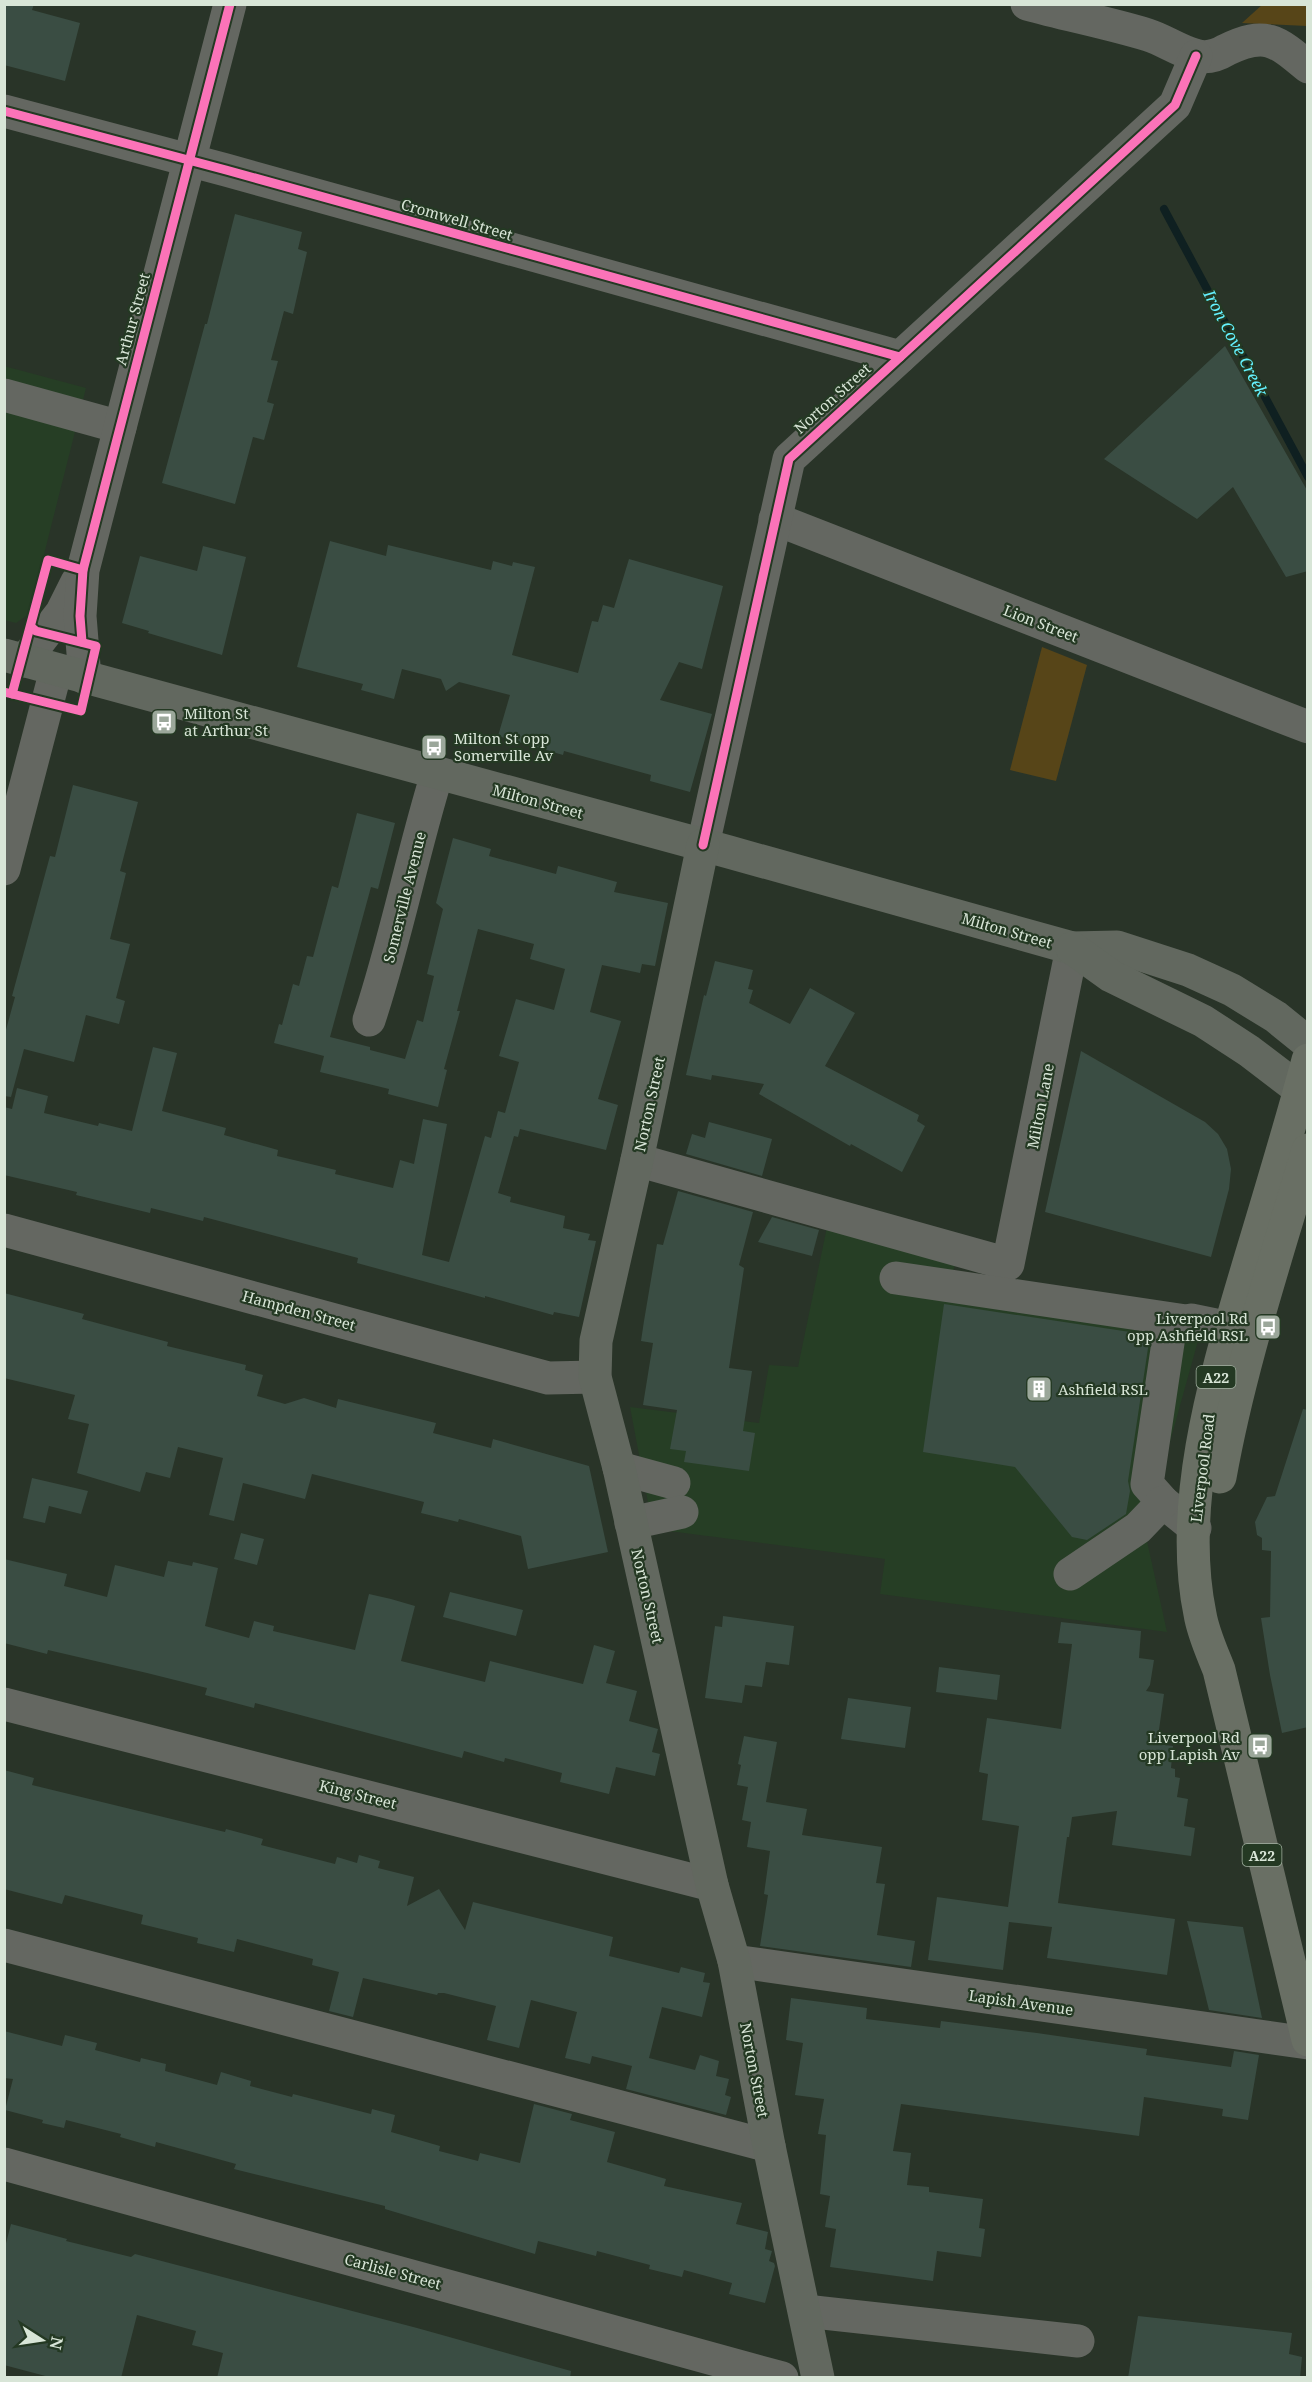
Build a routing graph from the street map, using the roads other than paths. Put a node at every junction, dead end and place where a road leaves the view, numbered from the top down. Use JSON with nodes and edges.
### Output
{"nodes":[{"id":1,"x":230,"y":4,"type":"edge"},
{"id":2,"x":1027,"y":4,"type":"edge"},
{"id":3,"x":1196,"y":56,"type":"junction"},
{"id":4,"x":1308,"y":67,"type":"edge"},
{"id":5,"x":4,"y":111,"type":"edge"},
{"id":6,"x":189,"y":160,"type":"junction"},
{"id":7,"x":900,"y":357,"type":"junction"},
{"id":8,"x":4,"y":395,"type":"edge"},
{"id":9,"x":120,"y":427,"type":"junction"},
{"id":10,"x":775,"y":519,"type":"junction"},
{"id":11,"x":83,"y":570,"type":"junction"},
{"id":12,"x":14,"y":658,"type":"edge"},
{"id":13,"x":70,"y":674,"type":"junction"},
{"id":14,"x":1308,"y":727,"type":"edge"},
{"id":15,"x":437,"y":774,"type":"junction"},
{"id":16,"x":703,"y":845,"type":"junction"},
{"id":17,"x":4,"y":869,"type":"edge"},
{"id":18,"x":1072,"y":948,"type":"junction"},
{"id":19,"x":369,"y":1020,"type":"dead end"},
{"id":20,"x":1308,"y":1043,"type":"edge"},
{"id":21,"x":1305,"y":1082,"type":"edge"},
{"id":22,"x":1308,"y":1150,"type":"edge"},
{"id":23,"x":637,"y":1160,"type":"junction"},
{"id":24,"x":1308,"y":1197,"type":"edge"},
{"id":25,"x":1286,"y":1224,"type":"junction"},
{"id":26,"x":4,"y":1230,"type":"edge"},
{"id":27,"x":896,"y":1278,"type":"dead end"},
{"id":28,"x":1186,"y":1321,"type":"junction"},
{"id":29,"x":1230,"y":1328,"type":"junction"},
{"id":30,"x":595,"y":1377,"type":"junction"},
{"id":31,"x":619,"y":1468,"type":"junction"},
{"id":32,"x":1155,"y":1493,"type":"junction"},
{"id":33,"x":631,"y":1522,"type":"junction"},
{"id":34,"x":1195,"y":1528,"type":"junction"},
{"id":35,"x":1070,"y":1574,"type":"dead end"},
{"id":36,"x":1219,"y":1670,"type":"junction"},
{"id":37,"x":4,"y":1704,"type":"edge"},
{"id":38,"x":712,"y":1885,"type":"junction"},
{"id":39,"x":4,"y":1945,"type":"edge"},
{"id":40,"x":734,"y":1960,"type":"junction"},
{"id":41,"x":1308,"y":2042,"type":"edge"},
{"id":42,"x":769,"y":2146,"type":"junction"},
{"id":43,"x":4,"y":2164,"type":"edge"},
{"id":44,"x":805,"y":2311,"type":"junction"},
{"id":45,"x":1078,"y":2341,"type":"dead end"},
{"id":46,"x":782,"y":2378,"type":"edge"},
{"id":47,"x":818,"y":2378,"type":"edge"}],
"edges":[{"from":1,"to":6,"type":"street","name":"Arthur Street"},
{"from":2,"to":3,"type":"street"},
{"from":3,"to":4,"type":"street"},
{"from":3,"to":7,"type":"street","name":"Norton Street"},
{"from":5,"to":6,"type":"street","name":"Cromwell Street"},
{"from":6,"to":7,"type":"street","name":"Cromwell Street"},
{"from":6,"to":9,"type":"street","name":"Arthur Street"},
{"from":7,"to":10,"type":"street","name":"Norton Street"},
{"from":8,"to":9,"type":"street"},
{"from":9,"to":11,"type":"street","name":"Arthur Street"},
{"from":10,"to":14,"type":"street","name":"Lion Street"},
{"from":10,"to":16,"type":"street","name":"Norton Street"},
{"from":11,"to":12,"type":"street","name":"Arthur Street"},
{"from":11,"to":13,"type":"street","name":"Arthur Street"},
{"from":12,"to":13,"type":"main road","name":"Milton Street"},
{"from":13,"to":15,"type":"main road","name":"Milton Street"},
{"from":13,"to":17,"type":"street","name":"Arthur Street"},
{"from":15,"to":16,"type":"main road","name":"Milton Street"},
{"from":15,"to":19,"type":"street","name":"Somerville Avenue"},
{"from":16,"to":18,"type":"main road","name":"Milton Street"},
{"from":16,"to":23,"type":"main road","name":"Norton Street"},
{"from":18,"to":20,"type":"main road","name":"Milton Street"},
{"from":18,"to":21,"type":"main road","name":"Milton Street"},
{"from":18,"to":23,"type":"street","name":"Milton Lane"},
{"from":21,"to":29,"type":"highway","name":"Liverpool Road","number":"A22"},
{"from":22,"to":25,"type":"highway","name":"Liverpool Road","number":"A22"},
{"from":23,"to":30,"type":"main road","name":"Norton Street"},
{"from":24,"to":25,"type":"main road"},
{"from":25,"to":36,"type":"highway","name":"Liverpool Road","number":"A22"},
{"from":26,"to":30,"type":"street","name":"Hampden Street"},
{"from":27,"to":28,"type":"street"},
{"from":28,"to":29,"type":"street"},
{"from":28,"to":32,"type":"street"},
{"from":29,"to":34,"type":"highway","name":"Liverpool Road","number":"A22"},
{"from":30,"to":31,"type":"main road","name":"Norton Street"},
{"from":31,"to":33,"type":"main road","name":"Norton Street"},
{"from":31,"to":33,"type":"street"},
{"from":32,"to":34,"type":"street"},
{"from":32,"to":35,"type":"street"},
{"from":33,"to":38,"type":"main road","name":"Norton Street"},
{"from":34,"to":36,"type":"highway","name":"Liverpool Road","number":"A22"},
{"from":36,"to":41,"type":"highway","name":"Liverpool Road","number":"A22"},
{"from":37,"to":38,"type":"street","name":"King Street"},
{"from":38,"to":40,"type":"main road","name":"Norton Street"},
{"from":39,"to":42,"type":"street"},
{"from":40,"to":41,"type":"street","name":"Lapish Avenue"},
{"from":40,"to":42,"type":"main road","name":"Norton Street"},
{"from":42,"to":44,"type":"main road","name":"Norton Street"},
{"from":43,"to":46,"type":"street","name":"Carlisle Street"},
{"from":44,"to":45,"type":"street"},
{"from":44,"to":47,"type":"main road","name":"Norton Street"}]}
